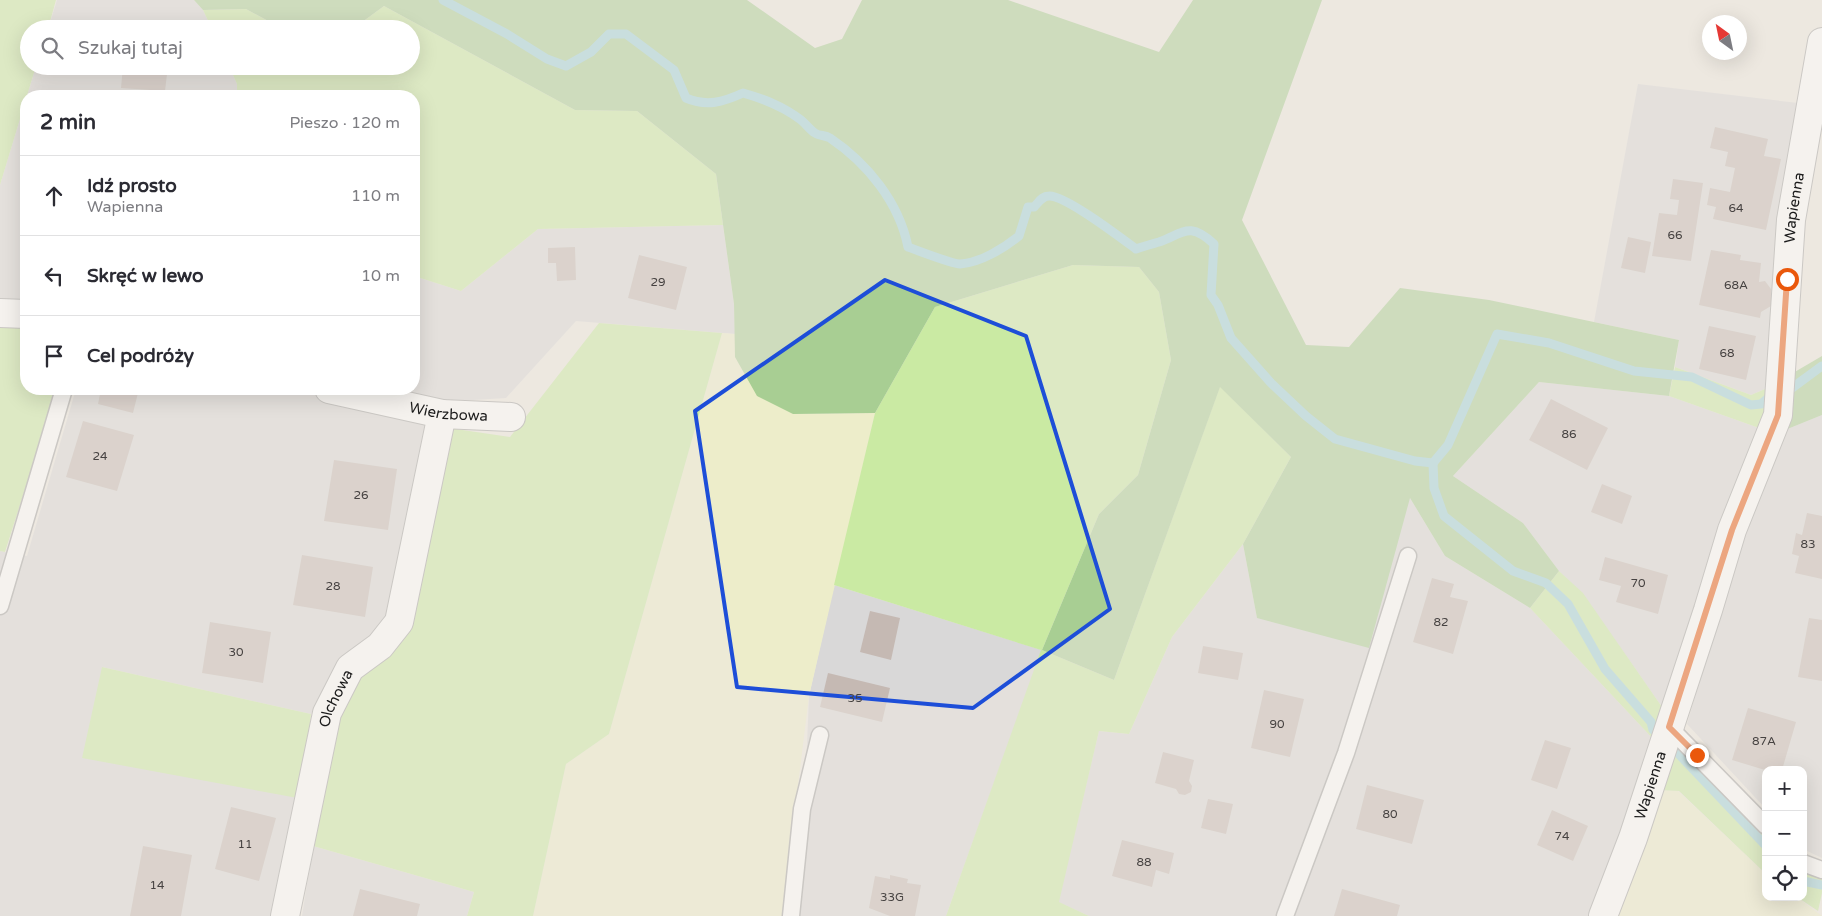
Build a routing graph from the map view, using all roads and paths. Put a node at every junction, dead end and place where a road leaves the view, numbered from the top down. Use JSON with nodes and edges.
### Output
{"nodes":[{"id":1,"x":1822,"y":42,"type":"edge"},
{"id":2,"x":0,"y":313,"type":"edge"},
{"id":3,"x":20,"y":314,"type":"edge"},
{"id":4,"x":62,"y":395,"type":"edge"},
{"id":5,"x":356,"y":395,"type":"edge"},
{"id":6,"x":442,"y":414,"type":"junction"},
{"id":7,"x":511,"y":417,"type":"dead end"},
{"id":8,"x":1408,"y":556,"type":"dead end"},
{"id":9,"x":0,"y":606,"type":"edge"},
{"id":10,"x":1669,"y":727,"type":"junction"},
{"id":11,"x":820,"y":735,"type":"dead end"},
{"id":12,"x":1762,"y":822,"type":"edge"},
{"id":13,"x":1807,"y":864,"type":"edge"},
{"id":14,"x":1822,"y":870,"type":"edge"},
{"id":15,"x":285,"y":916,"type":"edge"},
{"id":16,"x":791,"y":916,"type":"edge"},
{"id":17,"x":1285,"y":916,"type":"edge"},
{"id":18,"x":1603,"y":916,"type":"edge"}],
"edges":[{"from":1,"to":10,"type":"street","name":"Wapienna"},
{"from":2,"to":3,"type":"street"},
{"from":4,"to":9,"type":"lane"},
{"from":5,"to":6,"type":"street","name":"Wierzbowa"},
{"from":6,"to":7,"type":"street","name":"Wierzbowa"},
{"from":6,"to":15,"type":"street","name":"Olchowa"},
{"from":8,"to":17,"type":"lane"},
{"from":10,"to":12,"type":"lane"},
{"from":10,"to":18,"type":"street","name":"Wapienna"},
{"from":11,"to":16,"type":"lane"},
{"from":13,"to":14,"type":"lane"}]}
